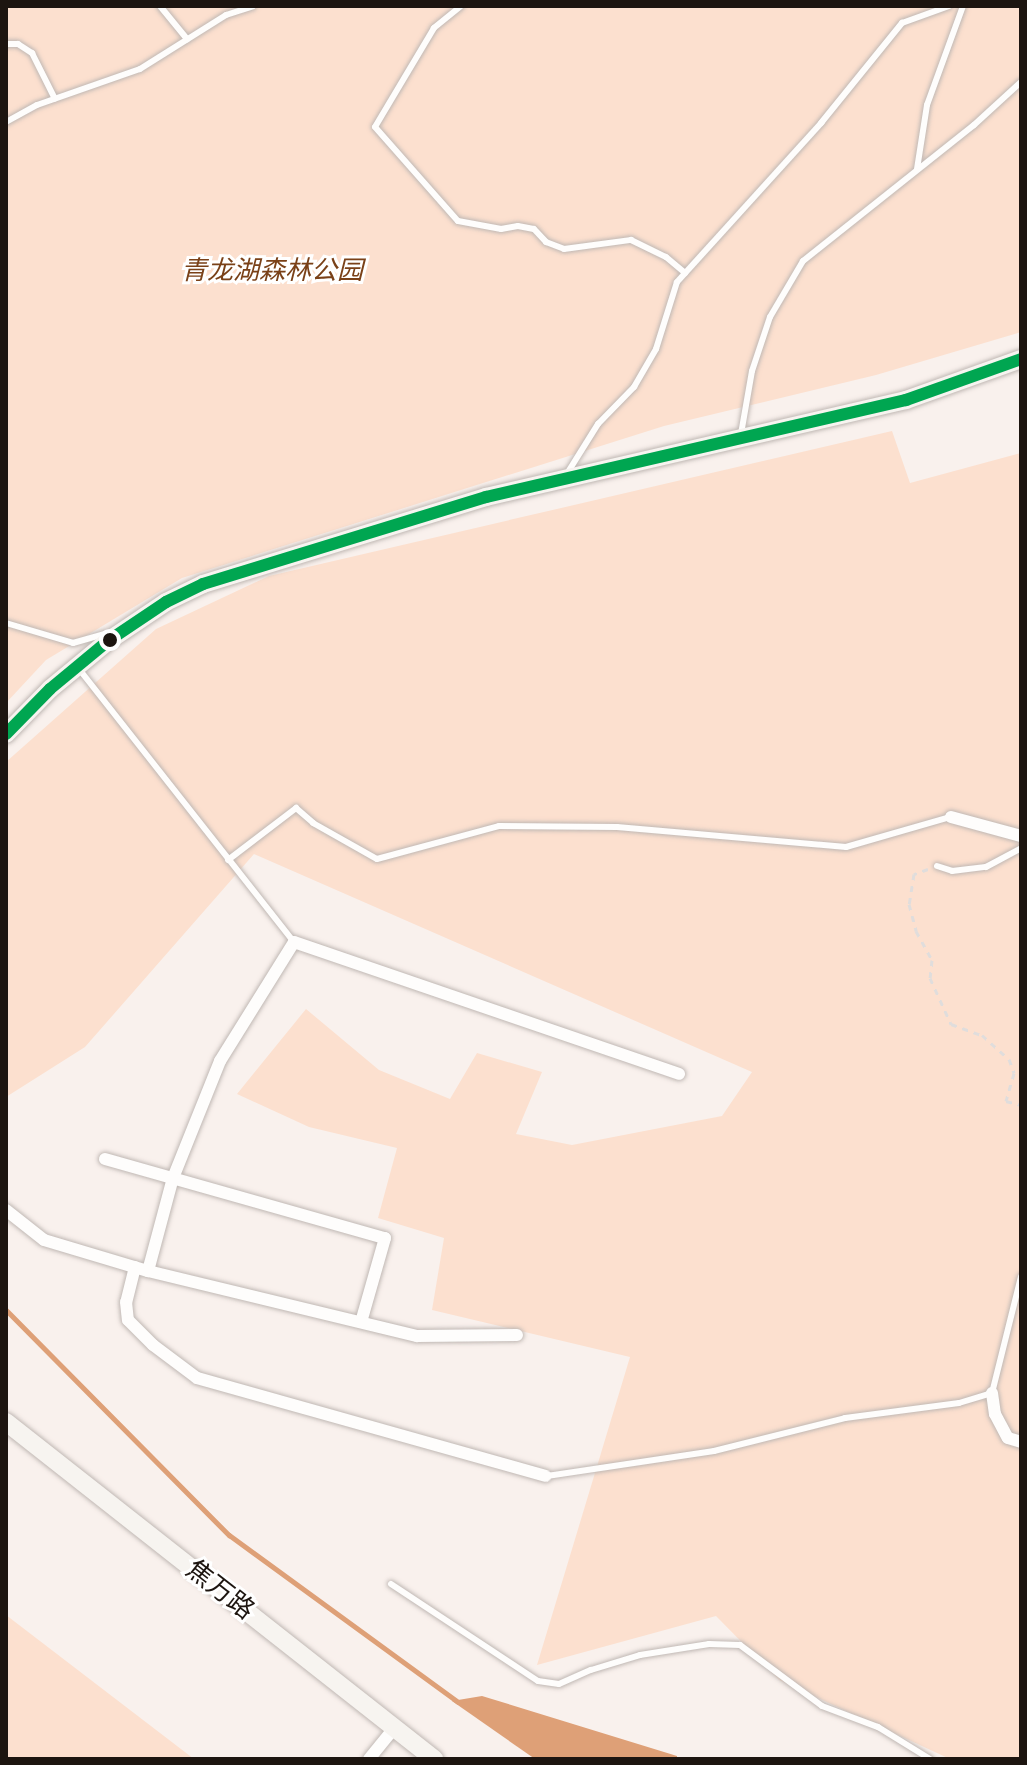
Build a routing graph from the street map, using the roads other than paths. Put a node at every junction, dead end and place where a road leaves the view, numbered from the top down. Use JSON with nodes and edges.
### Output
{"nodes":[{"id":1,"x":160,"y":6,"type":"edge"},
{"id":2,"x":253,"y":6,"type":"edge"},
{"id":3,"x":461,"y":6,"type":"edge"},
{"id":4,"x":949,"y":6,"type":"edge"},
{"id":5,"x":963,"y":6,"type":"edge"},
{"id":6,"x":187,"y":39,"type":"junction"},
{"id":7,"x":6,"y":44,"type":"edge"},
{"id":8,"x":1021,"y":82,"type":"edge"},
{"id":9,"x":55,"y":99,"type":"junction"},
{"id":10,"x":6,"y":122,"type":"edge"},
{"id":11,"x":917,"y":169,"type":"junction"},
{"id":12,"x":685,"y":273,"type":"junction"},
{"id":13,"x":1021,"y":359,"type":"edge"},
{"id":14,"x":740,"y":438,"type":"junction"},
{"id":15,"x":565,"y":476,"type":"junction"},
{"id":16,"x":6,"y":623,"type":"edge"},
{"id":17,"x":130,"y":626,"type":"junction"},
{"id":18,"x":77,"y":666,"type":"junction"},
{"id":19,"x":6,"y":734,"type":"edge"},
{"id":20,"x":951,"y":817,"type":"joint"},
{"id":21,"x":1021,"y":836,"type":"edge"},
{"id":22,"x":1021,"y":848,"type":"edge"},
{"id":23,"x":228,"y":860,"type":"junction"},
{"id":24,"x":937,"y":866,"type":"road end"},
{"id":25,"x":294,"y":942,"type":"junction"},
{"id":26,"x":679,"y":1074,"type":"dead end"},
{"id":27,"x":105,"y":1159,"type":"dead end"},
{"id":28,"x":173,"y":1178,"type":"junction"},
{"id":29,"x":6,"y":1210,"type":"edge"},
{"id":30,"x":141,"y":1269,"type":"junction"},
{"id":31,"x":1021,"y":1277,"type":"edge"},
{"id":32,"x":361,"y":1322,"type":"junction"},
{"id":33,"x":517,"y":1335,"type":"dead end"},
{"id":34,"x":992,"y":1393,"type":"junction"},
{"id":35,"x":6,"y":1422,"type":"edge"},
{"id":36,"x":1021,"y":1442,"type":"edge"},
{"id":37,"x":546,"y":1476,"type":"joint"},
{"id":38,"x":391,"y":1584,"type":"dead end"},
{"id":39,"x":395,"y":1727,"type":"junction"},
{"id":40,"x":369,"y":1759,"type":"edge"},
{"id":41,"x":434,"y":1759,"type":"edge"},
{"id":42,"x":930,"y":1759,"type":"edge"}],
"edges":[{"from":1,"to":6,"type":"lane"},
{"from":2,"to":6,"type":"lane"},
{"from":3,"to":12,"type":"lane"},
{"from":4,"to":12,"type":"lane"},
{"from":5,"to":11,"type":"lane"},
{"from":6,"to":9,"type":"lane"},
{"from":7,"to":9,"type":"lane"},
{"from":8,"to":11,"type":"lane"},
{"from":9,"to":10,"type":"lane"},
{"from":11,"to":14,"type":"lane"},
{"from":12,"to":15,"type":"lane"},
{"from":13,"to":14,"type":"main road"},
{"from":14,"to":15,"type":"main road"},
{"from":15,"to":17,"type":"main road"},
{"from":16,"to":17,"type":"lane"},
{"from":17,"to":18,"type":"main road"},
{"from":18,"to":19,"type":"main road"},
{"from":18,"to":23,"type":"lane"},
{"from":20,"to":21,"type":"street"},
{"from":20,"to":23,"type":"lane"},
{"from":22,"to":24,"type":"lane"},
{"from":23,"to":25,"type":"lane"},
{"from":25,"to":26,"type":"street"},
{"from":25,"to":28,"type":"street"},
{"from":27,"to":28,"type":"street"},
{"from":28,"to":30,"type":"street"},
{"from":28,"to":32,"type":"street"},
{"from":29,"to":30,"type":"street"},
{"from":30,"to":32,"type":"street"},
{"from":30,"to":37,"type":"street"},
{"from":31,"to":34,"type":"lane"},
{"from":32,"to":33,"type":"street"},
{"from":34,"to":36,"type":"street"},
{"from":34,"to":37,"type":"lane"},
{"from":35,"to":39,"type":"main road","name":"焦万路"},
{"from":38,"to":42,"type":"lane"},
{"from":39,"to":40,"type":"street"},
{"from":39,"to":41,"type":"main road","name":"焦万路"}]}
